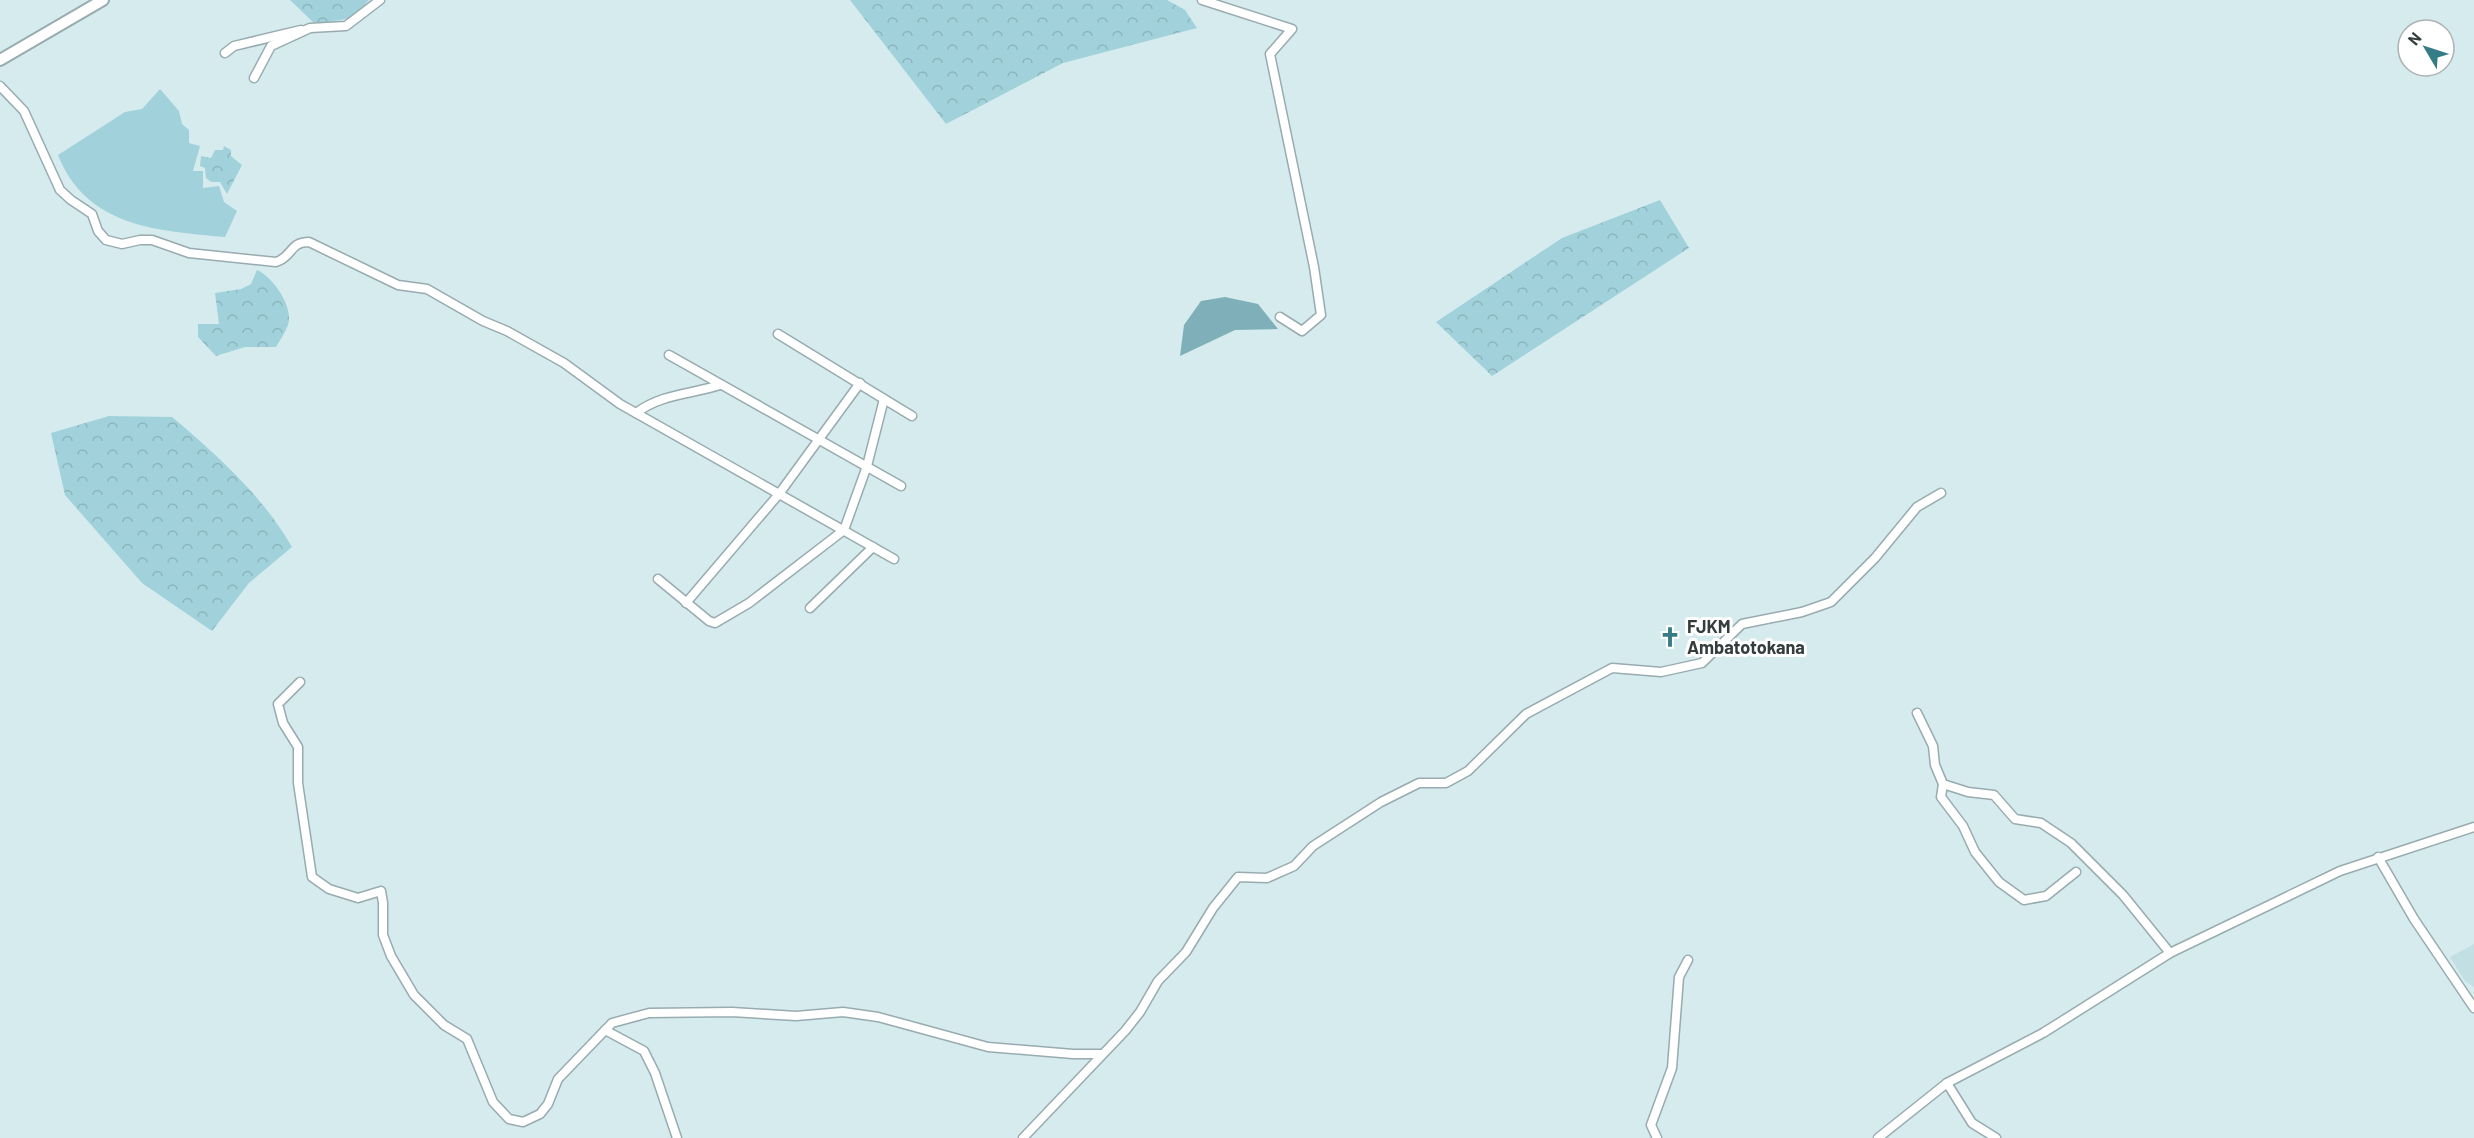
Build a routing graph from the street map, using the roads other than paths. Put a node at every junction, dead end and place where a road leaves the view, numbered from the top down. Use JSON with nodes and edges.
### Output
{"nodes":[{"id":1,"x":103,"y":0,"type":"edge"},
{"id":2,"x":380,"y":0,"type":"edge"},
{"id":3,"x":1202,"y":0,"type":"edge"},
{"id":4,"x":310,"y":28,"type":"junction"},
{"id":5,"x":225,"y":52,"type":"dead end"},
{"id":6,"x":0,"y":60,"type":"edge"},
{"id":7,"x":254,"y":78,"type":"dead end"},
{"id":8,"x":0,"y":86,"type":"edge"},
{"id":9,"x":1280,"y":317,"type":"dead end"},
{"id":10,"x":778,"y":334,"type":"dead end"},
{"id":11,"x":669,"y":355,"type":"dead end"},
{"id":12,"x":860,"y":383,"type":"junction"},
{"id":13,"x":720,"y":385,"type":"junction"},
{"id":14,"x":884,"y":399,"type":"junction"},
{"id":15,"x":636,"y":413,"type":"junction"},
{"id":16,"x":912,"y":417,"type":"dead end"},
{"id":17,"x":818,"y":441,"type":"junction"},
{"id":18,"x":867,"y":466,"type":"junction"},
{"id":19,"x":901,"y":486,"type":"dead end"},
{"id":20,"x":1941,"y":492,"type":"dead end"},
{"id":21,"x":779,"y":494,"type":"junction"},
{"id":22,"x":844,"y":530,"type":"junction"},
{"id":23,"x":873,"y":547,"type":"junction"},
{"id":24,"x":894,"y":560,"type":"dead end"},
{"id":25,"x":658,"y":579,"type":"dead end"},
{"id":26,"x":687,"y":603,"type":"junction"},
{"id":27,"x":810,"y":608,"type":"dead end"},
{"id":28,"x":300,"y":682,"type":"dead end"},
{"id":29,"x":1917,"y":713,"type":"dead end"},
{"id":30,"x":1943,"y":784,"type":"junction"},
{"id":31,"x":2474,"y":827,"type":"edge"},
{"id":32,"x":2378,"y":857,"type":"junction"},
{"id":33,"x":2076,"y":872,"type":"dead end"},
{"id":34,"x":2170,"y":953,"type":"junction"},
{"id":35,"x":1688,"y":960,"type":"dead end"},
{"id":36,"x":2474,"y":1008,"type":"edge"},
{"id":37,"x":605,"y":1030,"type":"junction"},
{"id":38,"x":1102,"y":1054,"type":"junction"},
{"id":39,"x":1947,"y":1083,"type":"junction"},
{"id":40,"x":678,"y":1138,"type":"edge"},
{"id":41,"x":1023,"y":1138,"type":"edge"},
{"id":42,"x":1657,"y":1138,"type":"edge"},
{"id":43,"x":1878,"y":1138,"type":"edge"},
{"id":44,"x":1996,"y":1138,"type":"edge"}],
"edges":[{"from":1,"to":6,"type":"street"},
{"from":2,"to":4,"type":"street"},
{"from":3,"to":9,"type":"street"},
{"from":4,"to":5,"type":"street"},
{"from":4,"to":7,"type":"street"},
{"from":8,"to":15,"type":"street"},
{"from":10,"to":12,"type":"street"},
{"from":11,"to":13,"type":"street"},
{"from":12,"to":14,"type":"street"},
{"from":12,"to":17,"type":"street"},
{"from":13,"to":15,"type":"street"},
{"from":13,"to":17,"type":"street"},
{"from":14,"to":16,"type":"street"},
{"from":14,"to":18,"type":"street"},
{"from":15,"to":21,"type":"street"},
{"from":17,"to":18,"type":"street"},
{"from":17,"to":21,"type":"street"},
{"from":18,"to":19,"type":"street"},
{"from":18,"to":22,"type":"street"},
{"from":20,"to":38,"type":"street"},
{"from":21,"to":22,"type":"street"},
{"from":21,"to":26,"type":"street"},
{"from":22,"to":23,"type":"street"},
{"from":22,"to":26,"type":"street"},
{"from":23,"to":24,"type":"street"},
{"from":23,"to":27,"type":"street"},
{"from":25,"to":26,"type":"street"},
{"from":28,"to":37,"type":"street"},
{"from":29,"to":30,"type":"street"},
{"from":30,"to":33,"type":"street"},
{"from":30,"to":34,"type":"street"},
{"from":31,"to":32,"type":"street"},
{"from":32,"to":34,"type":"street"},
{"from":32,"to":36,"type":"street"},
{"from":34,"to":39,"type":"street"},
{"from":35,"to":42,"type":"street"},
{"from":37,"to":38,"type":"street"},
{"from":37,"to":40,"type":"street"},
{"from":38,"to":41,"type":"street"},
{"from":39,"to":43,"type":"street"},
{"from":39,"to":44,"type":"street"}]}
